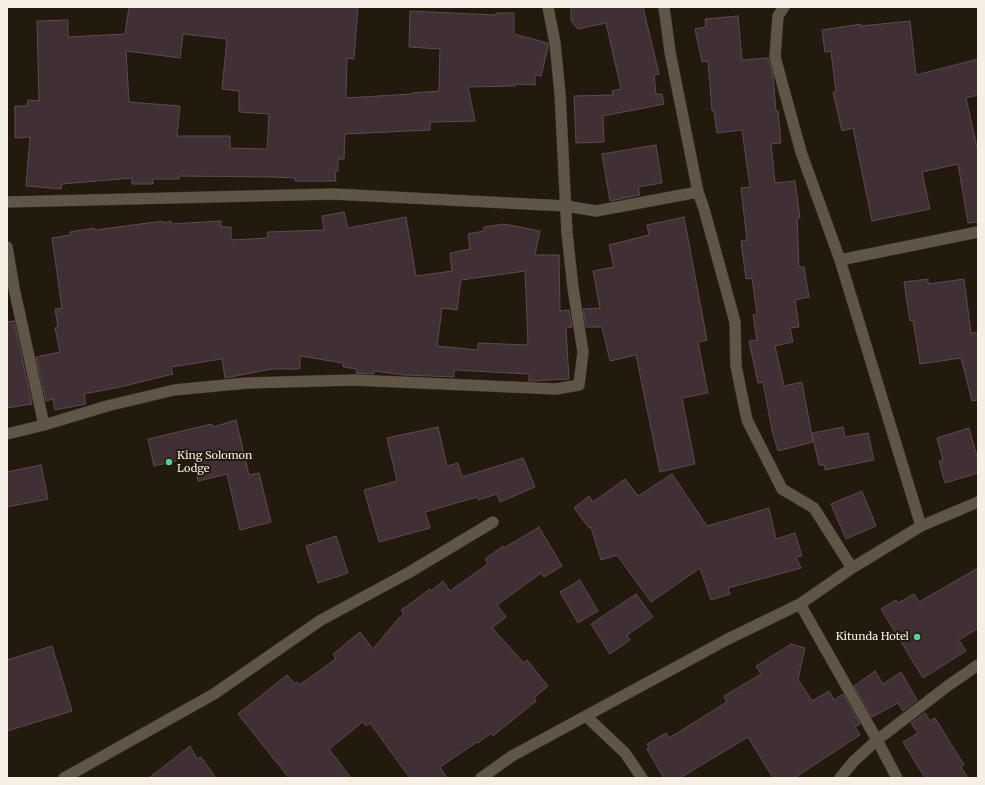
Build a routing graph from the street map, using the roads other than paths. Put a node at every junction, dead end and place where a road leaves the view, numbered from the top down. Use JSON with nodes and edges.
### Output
{"nodes":[{"id":1,"x":548,"y":7,"type":"edge"},
{"id":2,"x":664,"y":7,"type":"edge"},
{"id":3,"x":784,"y":7,"type":"edge"},
{"id":4,"x":698,"y":192,"type":"junction"},
{"id":5,"x":7,"y":202,"type":"edge"},
{"id":6,"x":566,"y":206,"type":"junction"},
{"id":7,"x":978,"y":232,"type":"edge"},
{"id":8,"x":7,"y":248,"type":"edge"},
{"id":9,"x":840,"y":260,"type":"junction"},
{"id":10,"x":44,"y":425,"type":"junction"},
{"id":11,"x":7,"y":434,"type":"edge"},
{"id":12,"x":978,"y":502,"type":"edge"},
{"id":13,"x":493,"y":522,"type":"dead end"},
{"id":14,"x":921,"y":526,"type":"junction"},
{"id":15,"x":852,"y":568,"type":"junction"},
{"id":16,"x":800,"y":604,"type":"junction"},
{"id":17,"x":978,"y":666,"type":"edge"},
{"id":18,"x":586,"y":716,"type":"junction"},
{"id":19,"x":877,"y":740,"type":"junction"},
{"id":20,"x":64,"y":778,"type":"edge"},
{"id":21,"x":481,"y":778,"type":"edge"},
{"id":22,"x":642,"y":778,"type":"edge"},
{"id":23,"x":840,"y":778,"type":"edge"},
{"id":24,"x":898,"y":778,"type":"edge"}],
"edges":[{"from":1,"to":6,"type":"street"},
{"from":2,"to":4,"type":"street"},
{"from":3,"to":9,"type":"street"},
{"from":4,"to":6,"type":"street"},
{"from":4,"to":15,"type":"street"},
{"from":5,"to":6,"type":"street"},
{"from":6,"to":10,"type":"street"},
{"from":7,"to":9,"type":"street"},
{"from":8,"to":10,"type":"street"},
{"from":9,"to":14,"type":"street"},
{"from":10,"to":11,"type":"street"},
{"from":12,"to":14,"type":"street"},
{"from":13,"to":20,"type":"street"},
{"from":14,"to":15,"type":"street"},
{"from":15,"to":16,"type":"street"},
{"from":16,"to":18,"type":"street"},
{"from":16,"to":19,"type":"street"},
{"from":17,"to":19,"type":"street"},
{"from":18,"to":21,"type":"street"},
{"from":18,"to":22,"type":"street"},
{"from":19,"to":23,"type":"street"},
{"from":19,"to":24,"type":"street"}]}
